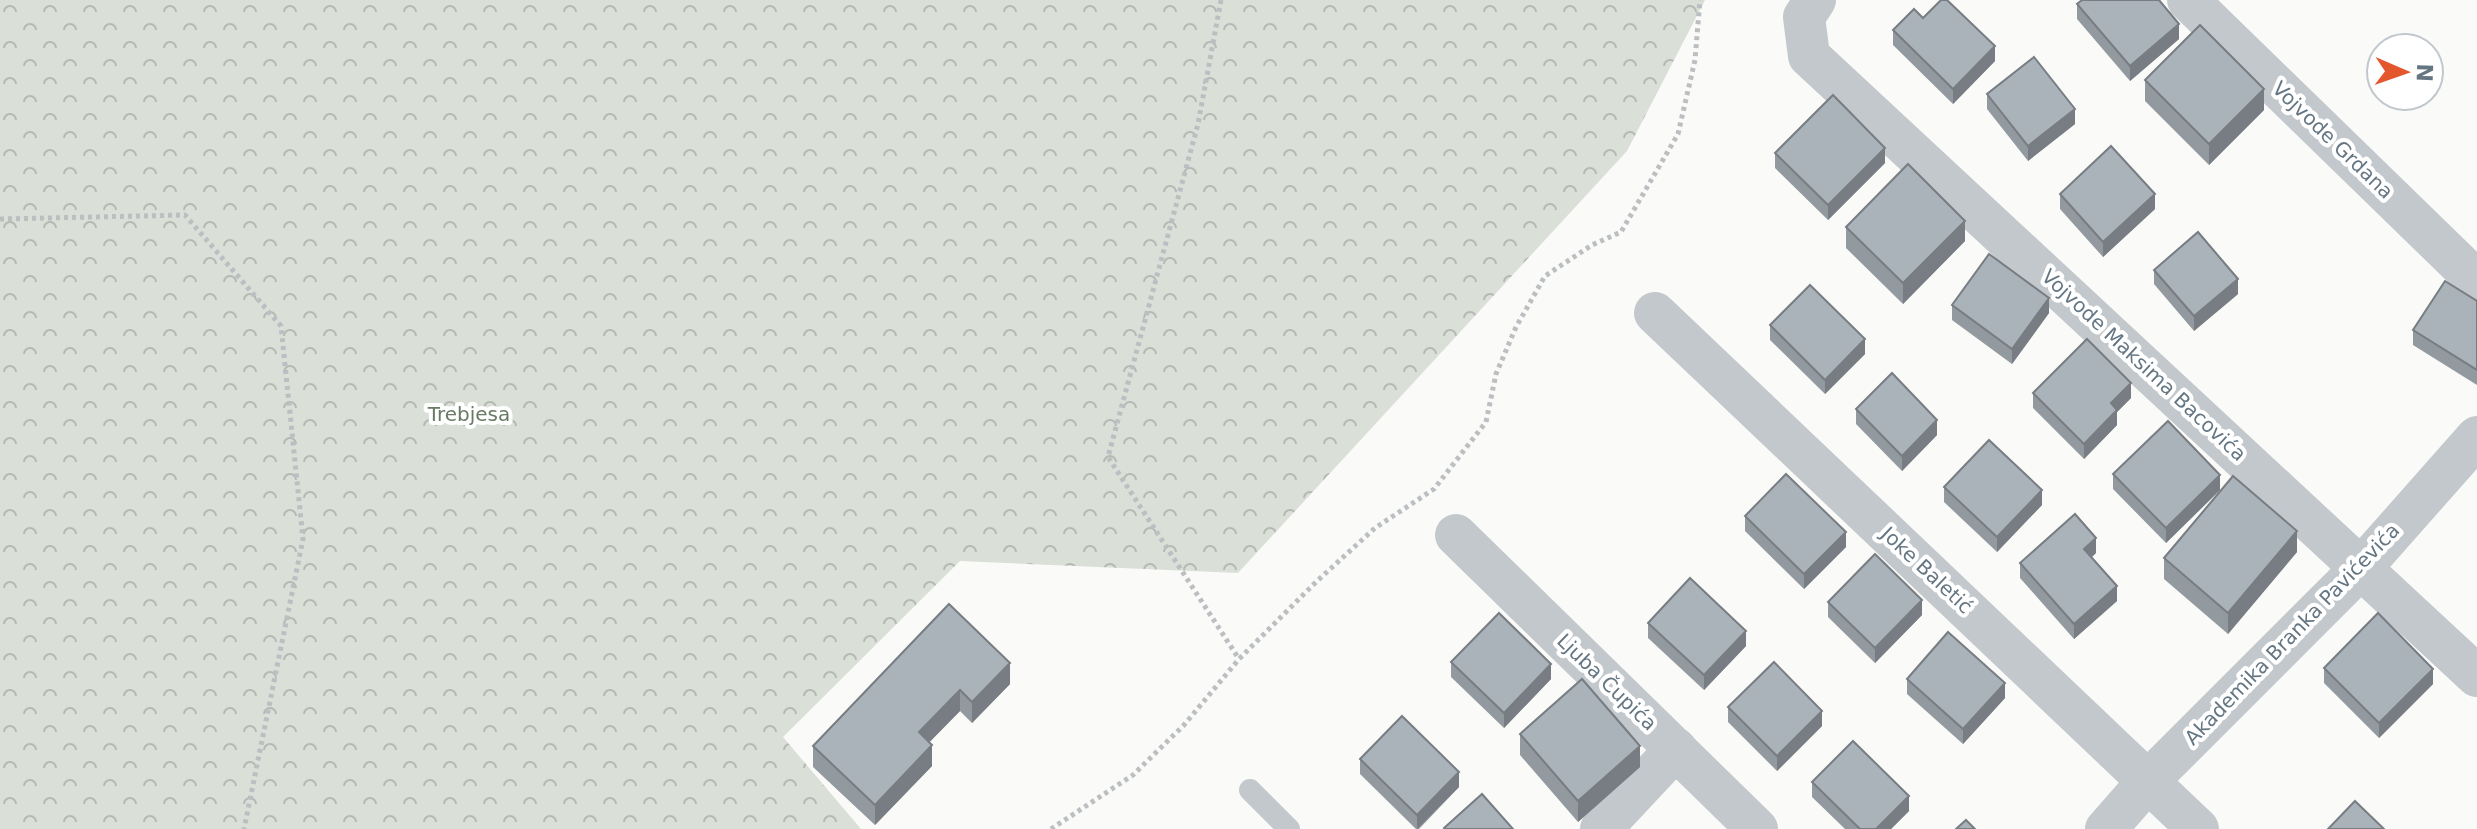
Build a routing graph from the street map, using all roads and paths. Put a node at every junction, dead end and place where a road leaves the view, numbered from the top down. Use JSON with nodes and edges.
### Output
{"nodes":[{"id":1,"x":1221,"y":0,"type":"edge"},
{"id":2,"x":1700,"y":0,"type":"edge"},
{"id":3,"x":1815,"y":0,"type":"edge"},
{"id":4,"x":2188,"y":0,"type":"edge"},
{"id":5,"x":0,"y":219,"type":"edge"},
{"id":6,"x":2477,"y":281,"type":"edge"},
{"id":7,"x":1655,"y":313,"type":"dead end"},
{"id":8,"x":2477,"y":437,"type":"edge"},
{"id":9,"x":1456,"y":535,"type":"dead end"},
{"id":10,"x":2362,"y":567,"type":"junction"},
{"id":11,"x":1239,"y":659,"type":"junction"},
{"id":12,"x":2477,"y":676,"type":"edge"},
{"id":13,"x":1676,"y":749,"type":"junction"},
{"id":14,"x":2149,"y":780,"type":"junction"},
{"id":15,"x":1250,"y":790,"type":"dead end"},
{"id":16,"x":244,"y":829,"type":"edge"},
{"id":17,"x":1051,"y":829,"type":"edge"},
{"id":18,"x":1289,"y":829,"type":"edge"},
{"id":19,"x":1601,"y":829,"type":"edge"},
{"id":20,"x":1757,"y":829,"type":"edge"},
{"id":21,"x":2106,"y":829,"type":"edge"},
{"id":22,"x":2198,"y":829,"type":"edge"}],
"edges":[{"from":1,"to":11,"type":"path"},
{"from":2,"to":11,"type":"path"},
{"from":3,"to":10,"type":"street","name":"Vojvode Maksima Bacovića"},
{"from":4,"to":6,"type":"street","name":"Vojvode Grdana"},
{"from":5,"to":16,"type":"path"},
{"from":7,"to":14,"type":"street","name":"Joke Baletić"},
{"from":8,"to":10,"type":"street","name":"Akademika Branka Pavićevića"},
{"from":9,"to":13,"type":"street","name":"Ljuba Čupića"},
{"from":10,"to":12,"type":"street","name":"Vojvode Maksima Bacovića"},
{"from":10,"to":14,"type":"street","name":"Akademika Branka Pavićevića"},
{"from":11,"to":17,"type":"path"},
{"from":13,"to":19,"type":"street"},
{"from":13,"to":20,"type":"street","name":"Ljuba Čupića"},
{"from":14,"to":21,"type":"street","name":"Akademika Branka Pavićevića"},
{"from":14,"to":22,"type":"street","name":"Joke Baletić"},
{"from":15,"to":18,"type":"lane"}]}
